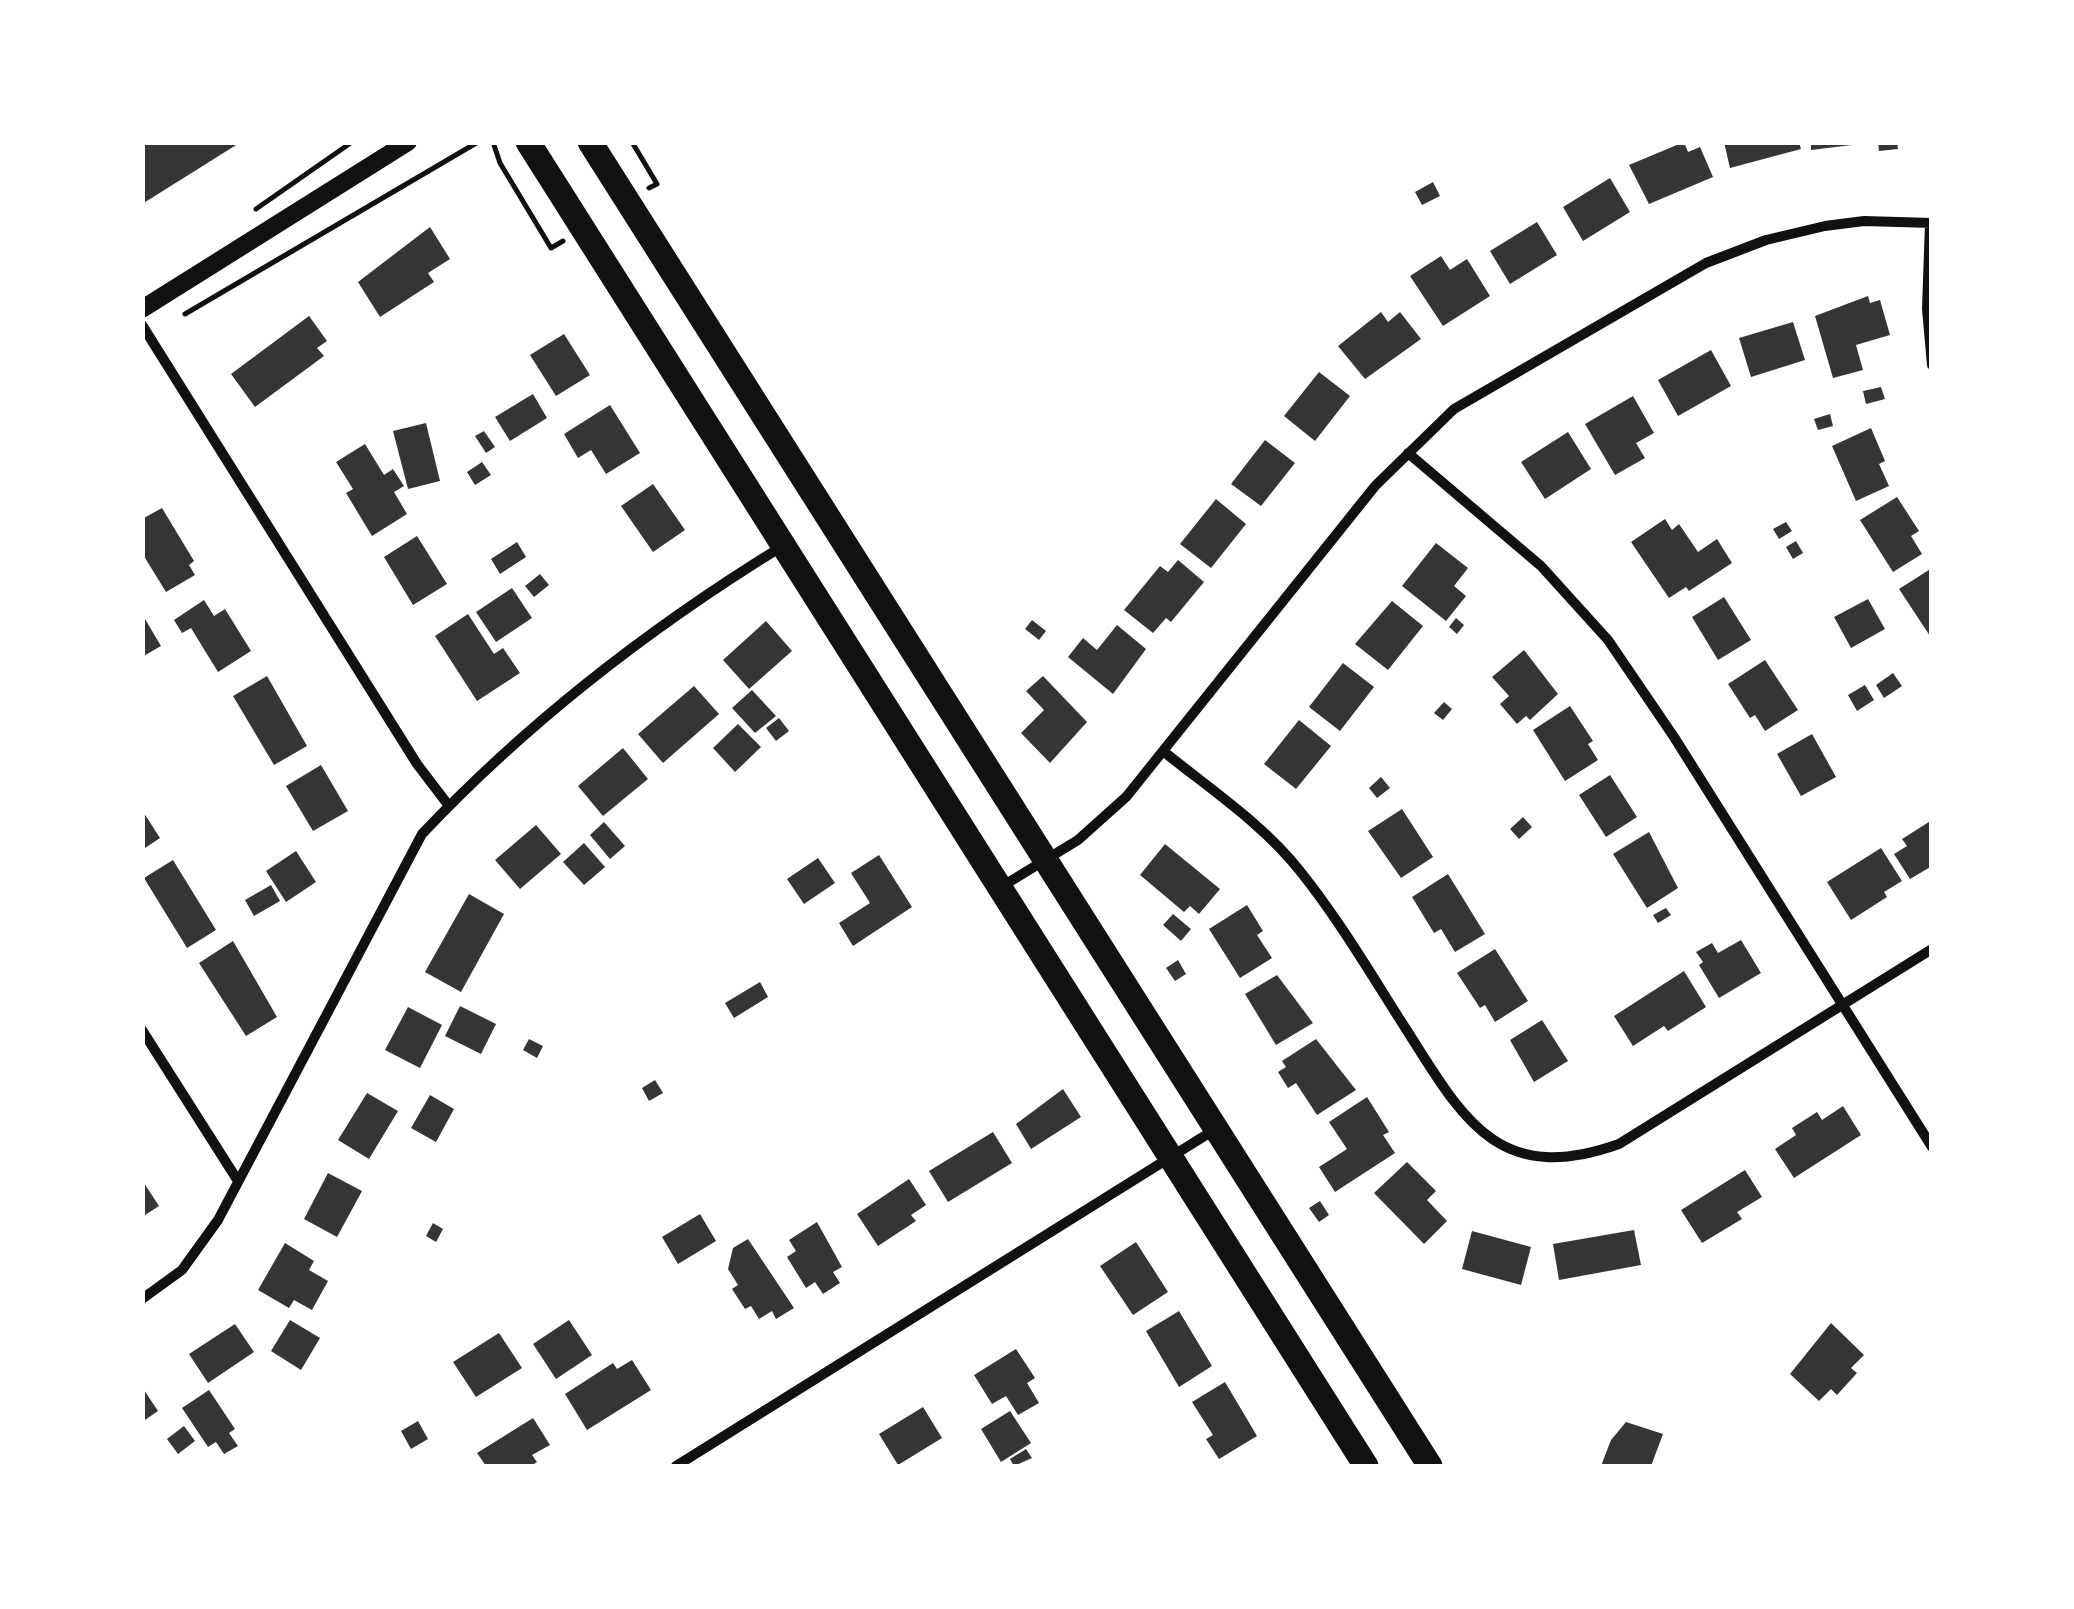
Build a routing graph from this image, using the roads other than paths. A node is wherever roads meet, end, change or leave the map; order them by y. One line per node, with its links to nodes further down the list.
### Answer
1 (408, 142): 5 (street)
2 (528, 142): 9 (main road)
3 (590, 142): 12 (main road)
4 (1931, 223): 7 (street); 8 (street)
5 (142, 308)
6 (142, 325): 11 (street)
7 (1932, 365)
8 (1408, 453): 10 (street); 15 (street)
9 (783, 546): 11 (street); 13 (main road)
10 (1163, 751): 12 (street); 15 (street)
11 (449, 806): 20 (street)
12 (1044, 860): 13 (street); 17 (main road)
13 (1000, 888): 19 (main road)
14 (1932, 949): 15 (street)
15 (1842, 1005): 18 (street)
16 (142, 1030): 20 (street)
17 (1216, 1129): 19 (street); 24 (main road)
18 (1932, 1148)
19 (1169, 1157): 22 (street); 23 (main road)
20 (238, 1181): 21 (street)
21 (142, 1300)
22 (676, 1466)
23 (1366, 1466)
24 (1430, 1466)

